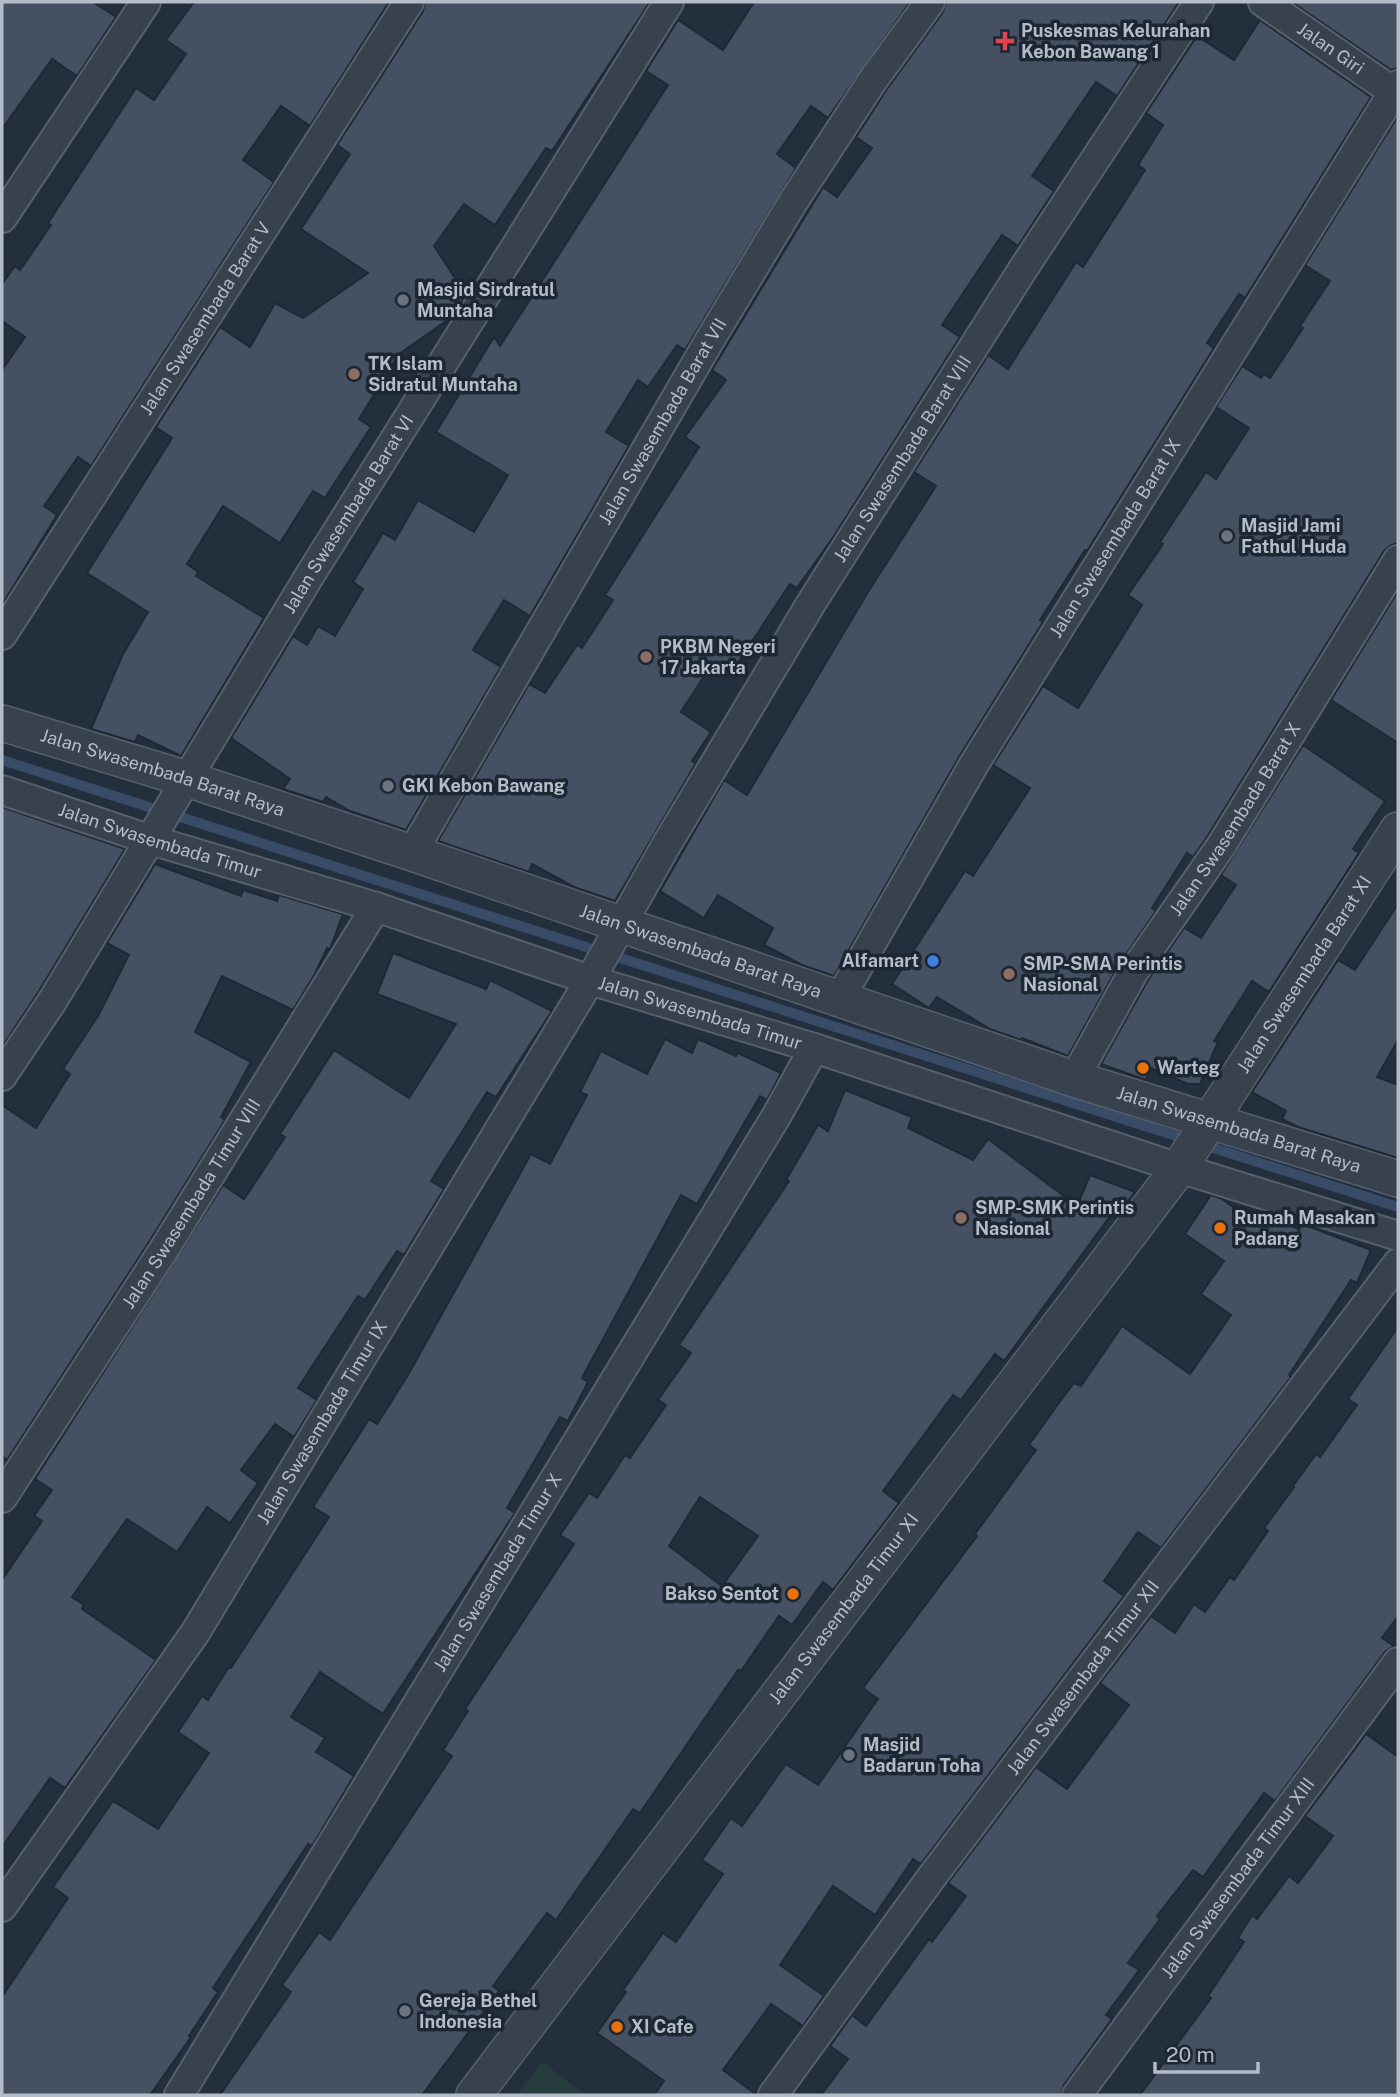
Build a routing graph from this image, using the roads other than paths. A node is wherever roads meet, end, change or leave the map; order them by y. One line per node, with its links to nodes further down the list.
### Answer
1 (409, 2): 10 (street, Jalan Swasembada Barat V)
2 (669, 2): 12 (street, Jalan Swasembada Barat VI)
3 (930, 2): 16 (street, Jalan Swasembada Barat VII)
4 (1199, 2): 18 (street, Jalan Swasembada Barat VIII)
5 (1263, 2): 7 (street, Jalan Giri)
6 (136, 5): 8 (street)
7 (1397, 90): 20 (street, Jalan Swasembada Barat IX)
8 (2, 218)
9 (1398, 560): 23 (street, Jalan Swasembada Barat X)
10 (2, 635)
11 (2, 723): 12 (street, Jalan Swasembada Barat Raya)
12 (184, 785): 15 (street, Jalan Swasembada Barat VI); 16 (street, Jalan Swasembada Barat Raya)
13 (2, 790): 15 (street, Jalan Swasembada Timur)
14 (1398, 830): 24 (street, Jalan Swasembada Barat XI)
15 (153, 837): 17 (street, Jalan Swasembada Timur); 22 (street, Jalan Swasembada Barat VI)
16 (412, 853): 18 (street, Jalan Swasembada Barat Raya)
17 (376, 907): 19 (street, Jalan Swasembada Timur); 29 (street, Jalan Swasembada Timur VIII)
18 (618, 931): 19 (street, Jalan Swasembada Timur IX); 20 (street, Jalan Swasembada Barat Raya)
19 (592, 976): 21 (street, Jalan Swasembada Timur); 31 (street, Jalan Swasembada Timur IX)
20 (840, 998): 23 (street, Jalan Swasembada Barat Raya)
21 (814, 1048): 25 (street, Jalan Swasembada Timur); 32 (street, Jalan Swasembada Timur X)
22 (2, 1076)
23 (1074, 1079): 24 (street, Jalan Swasembada Barat Raya)
24 (1208, 1126): 25 (street, Jalan Swasembada Timur XI); 26 (street, Jalan Swasembada Barat Raya)
25 (1182, 1165): 27 (street, Jalan Swasembada Timur); 33 (street, Jalan Swasembada Timur XI)
26 (1398, 1179)
27 (1398, 1236)
28 (1398, 1262): 34 (street, Jalan Swasembada Timur XII)
29 (2, 1498)
30 (1398, 1662): 35 (street, Jalan Swasembada Timur XIII)
31 (2, 1907)
32 (179, 2095)
33 (474, 2095)
34 (773, 2095)
35 (1077, 2095)

